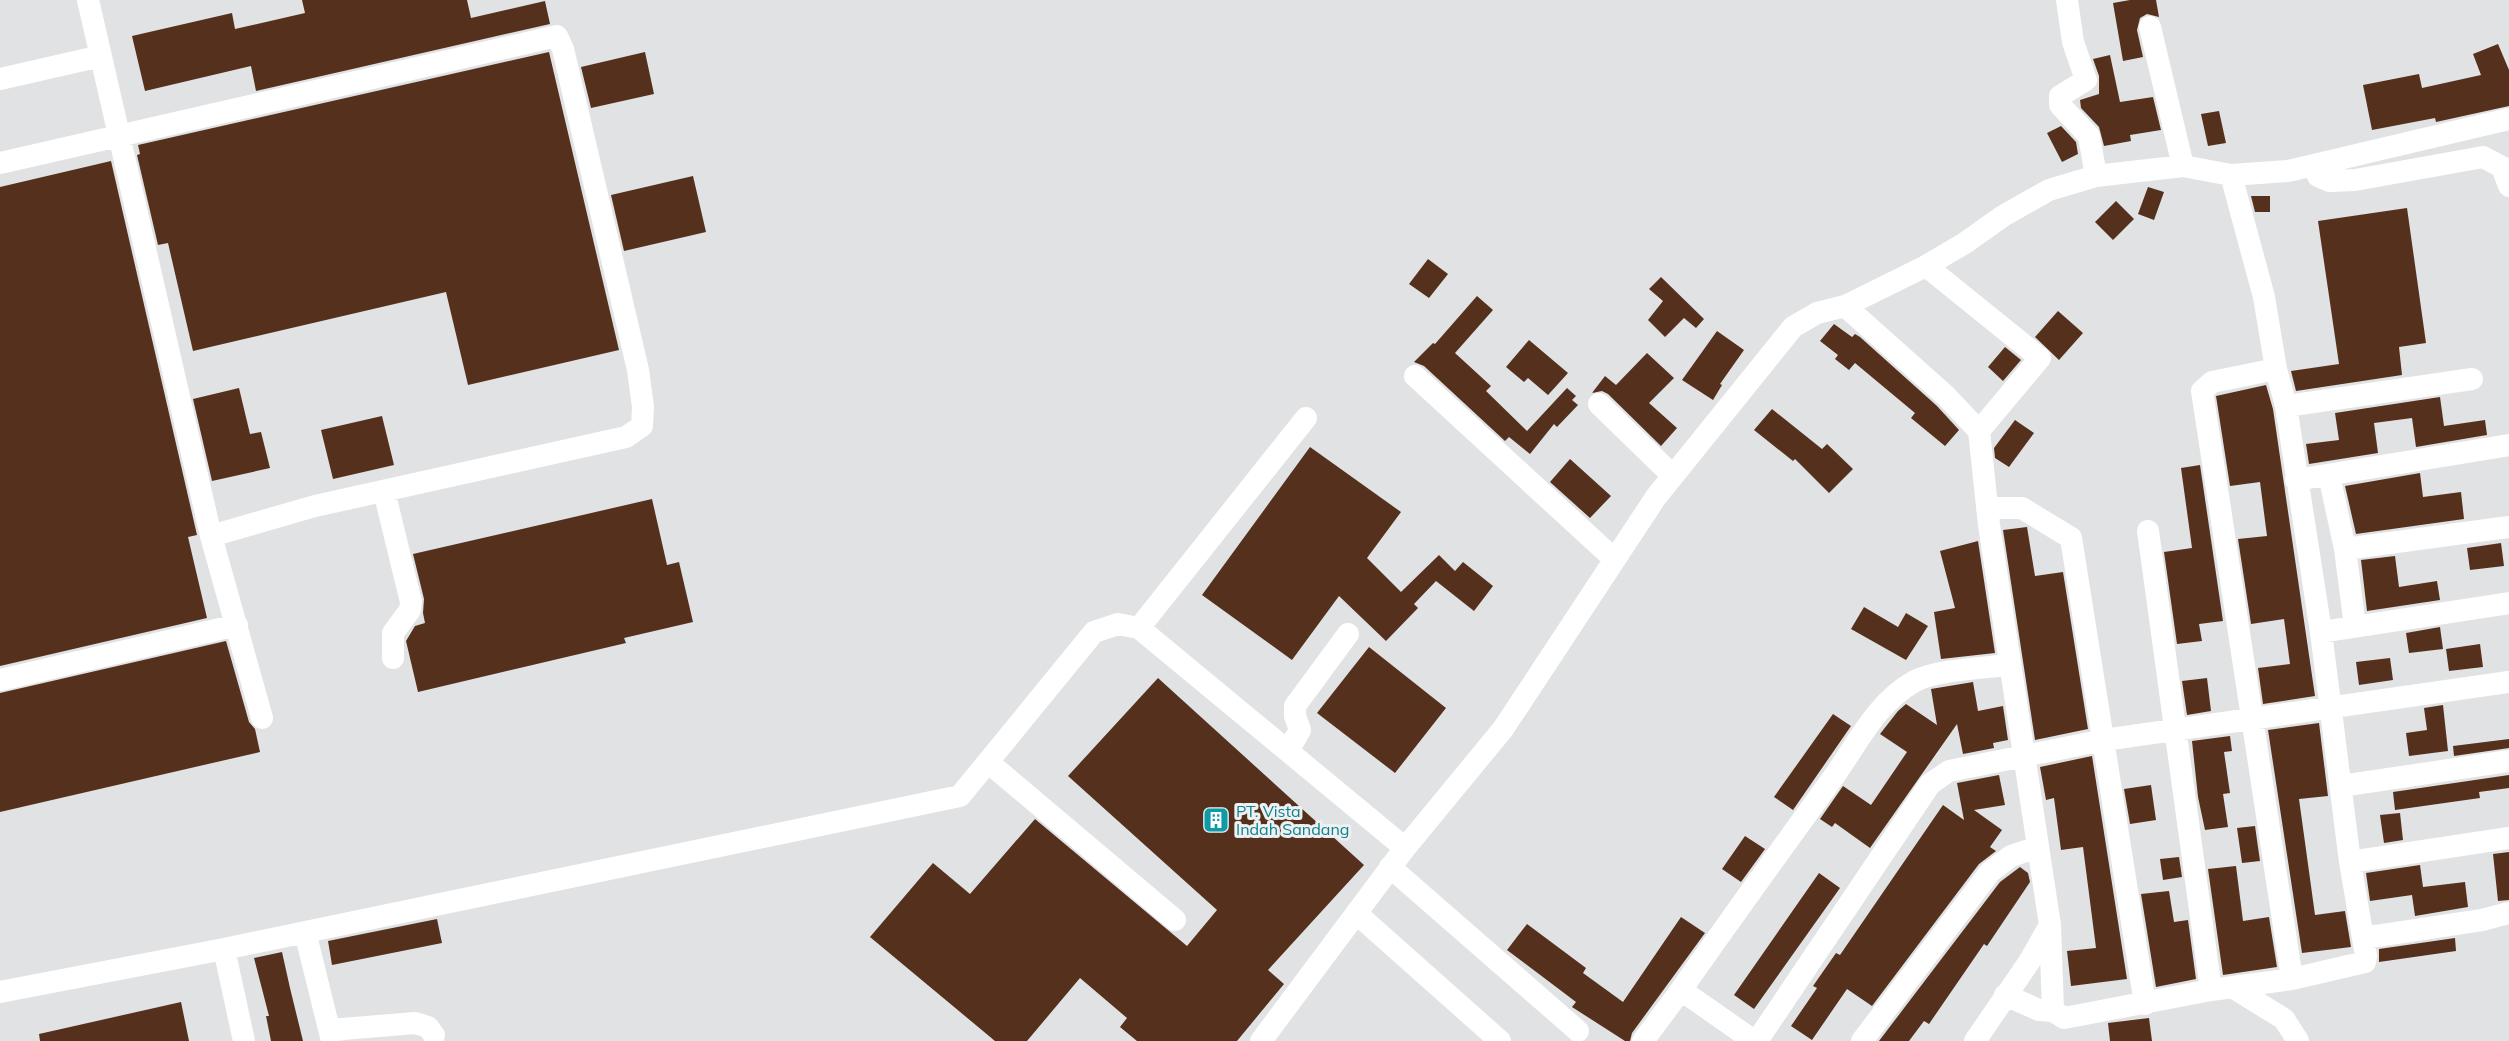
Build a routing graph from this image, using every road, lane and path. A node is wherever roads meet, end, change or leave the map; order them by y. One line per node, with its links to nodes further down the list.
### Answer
1 (88, 0): 4 (street)
2 (2067, 0): 11 (street)
3 (2150, 27): 10 (street)
4 (101, 56): 5 (street); 7 (street)
5 (0, 79)
6 (2509, 119): 9 (street)
7 (119, 135): 8 (street); 27 (street); 31 (street)
8 (0, 163)
9 (2314, 165): 12 (street); 13 (street)
10 (2183, 166): 11 (street); 12 (street)
11 (2096, 176): 14 (street)
12 (2231, 176): 16 (street)
13 (2509, 186)
14 (1926, 266): 15 (street); 22 (street)
15 (1845, 306): 22 (street); 25 (street)
16 (2276, 369): 20 (street); 46 (street)
17 (1415, 376): 33 (street)
18 (2472, 379): 20 (street)
19 (1599, 404): 25 (street)
20 (2286, 406): 26 (street)
21 (1306, 418): 37 (street)
22 (1979, 431): 28 (street)
23 (2509, 445): 24 (street)
24 (2329, 475): 26 (street); 32 (street)
25 (1673, 476): 33 (street)
26 (2296, 480): 38 (street)
27 (384, 491): 31 (street); 40 (street)
28 (1987, 508): 41 (street); 48 (street)
29 (2509, 527): 32 (street)
30 (2148, 531): 47 (street)
31 (211, 536): 35 (street)
32 (2345, 549): 36 (street)
33 (1614, 559): 56 (street)
34 (2509, 603): 36 (street)
35 (237, 625): 42 (street); 45 (street)
36 (2355, 626): 38 (street)
37 (1139, 628): 49 (street); 52 (street)
38 (2321, 632): 44 (street)
39 (1348, 634): 49 (street)
40 (393, 658)
41 (2009, 665): 50 (street); 68 (street)
42 (0, 680)
43 (2509, 682): 44 (street)
44 (2332, 708): 46 (street); 53 (street)
45 (262, 718)
46 (2251, 719): 47 (street); 66 (street)
47 (2174, 729): 48 (street); 67 (street)
48 (2104, 740): 50 (street); 71 (street)
49 (1288, 751): 56 (street)
50 (2023, 755): 55 (street); 80 (street)
51 (2509, 761): 53 (street)
52 (988, 762): 61 (street); 63 (street)
53 (2341, 786): 57 (street)
54 (2509, 838): 57 (street)
55 (2038, 847): 62 (street); 81 (street)
56 (1405, 848): 58 (street)
57 (2350, 862): 64 (street)
58 (1390, 867): 59 (street); 73 (street)
59 (1356, 913): 77 (street); 78 (street)
60 (2509, 913): 64 (street)
61 (1175, 920)
62 (2050, 925): 70 (street); 72 (street)
63 (305, 932): 65 (street); 74 (street)
64 (2363, 938): 66 (street)
65 (224, 949): 69 (street); 76 (street)
66 (2292, 979): 67 (street)
67 (2221, 988): 71 (street); 83 (street)
68 (1681, 990): 79 (street); 80 (street)
69 (0, 992)
70 (2005, 995): 72 (street); 82 (street)
71 (2145, 1004): 72 (street)
72 (2053, 1011)
73 (1578, 1032)
74 (331, 1035): 75 (street)
75 (434, 1035)
76 (244, 1041)
77 (1261, 1041)
78 (1500, 1041)
79 (1643, 1041)
80 (1756, 1041)
81 (1862, 1041)
82 (1975, 1041)
83 (2298, 1041)

